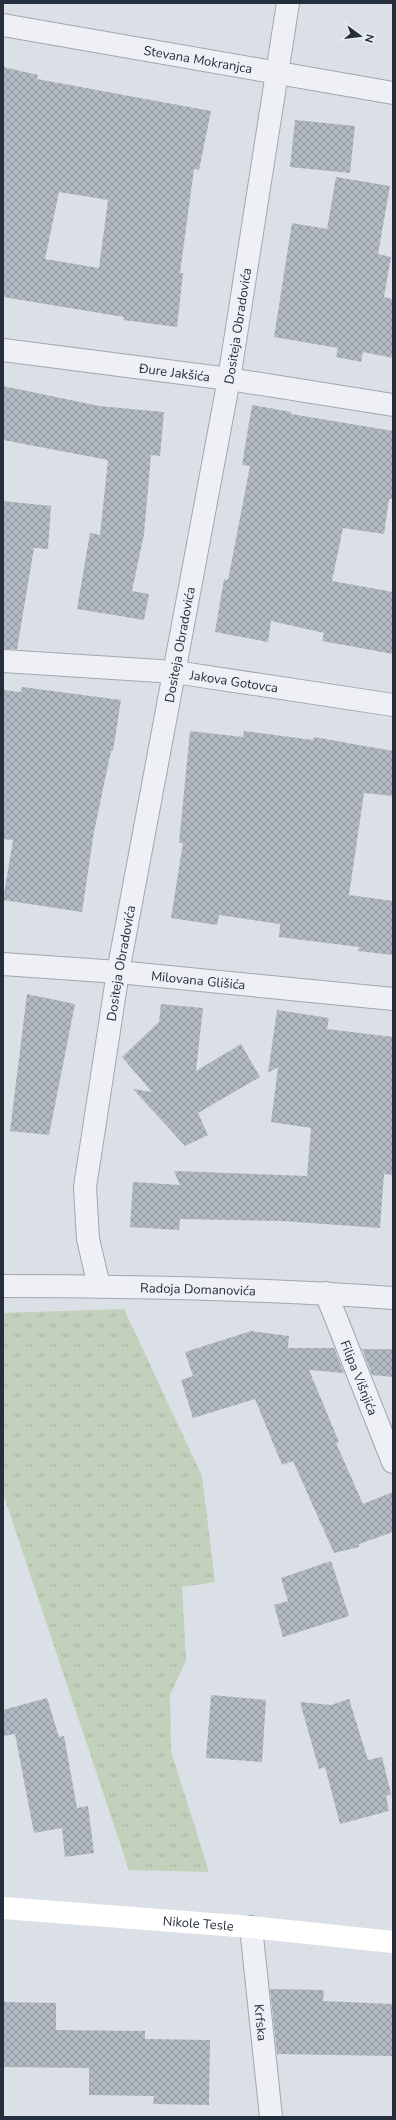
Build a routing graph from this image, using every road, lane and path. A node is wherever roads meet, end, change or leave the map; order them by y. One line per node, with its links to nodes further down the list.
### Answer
1 (288, 3): 3 (street, Dositeja Obradovića)
2 (3, 25): 3 (street, Stevana Mokranjca)
3 (278, 72): 4 (street, Stevana Mokranjca); 6 (street, Dositeja Obradovića)
4 (393, 93)
5 (3, 350): 6 (street, Đure Jakšića)
6 (229, 379): 7 (street, Đure Jakšića); 9 (street, Dositeja Obradovića)
7 (393, 405)
8 (3, 661): 9 (street, Jakova Gotovca)
9 (175, 672): 10 (street, Jakova Gotovca); 12 (street, Dositeja Obradovića)
10 (393, 705)
11 (3, 964): 12 (street, Milovana Glišića)
12 (118, 972): 13 (street, Milovana Glišića); 15 (street, Dositeja Obradovića)
13 (393, 999)
14 (3, 1286): 15 (street, Radoja Domanovića)
15 (99, 1286): 16 (street, Radoja Domanovića)
16 (326, 1293): 17 (street, Radoja Domanovića); 18 (street, Filipa Višnjića)
17 (393, 1298)
18 (393, 1462)
19 (3, 1908): 20 (main road, Nikole Tesle)
20 (251, 1928): 21 (main road, Nikole Tesle); 22 (street, Krfska)
21 (393, 1942)
22 (271, 2117)

